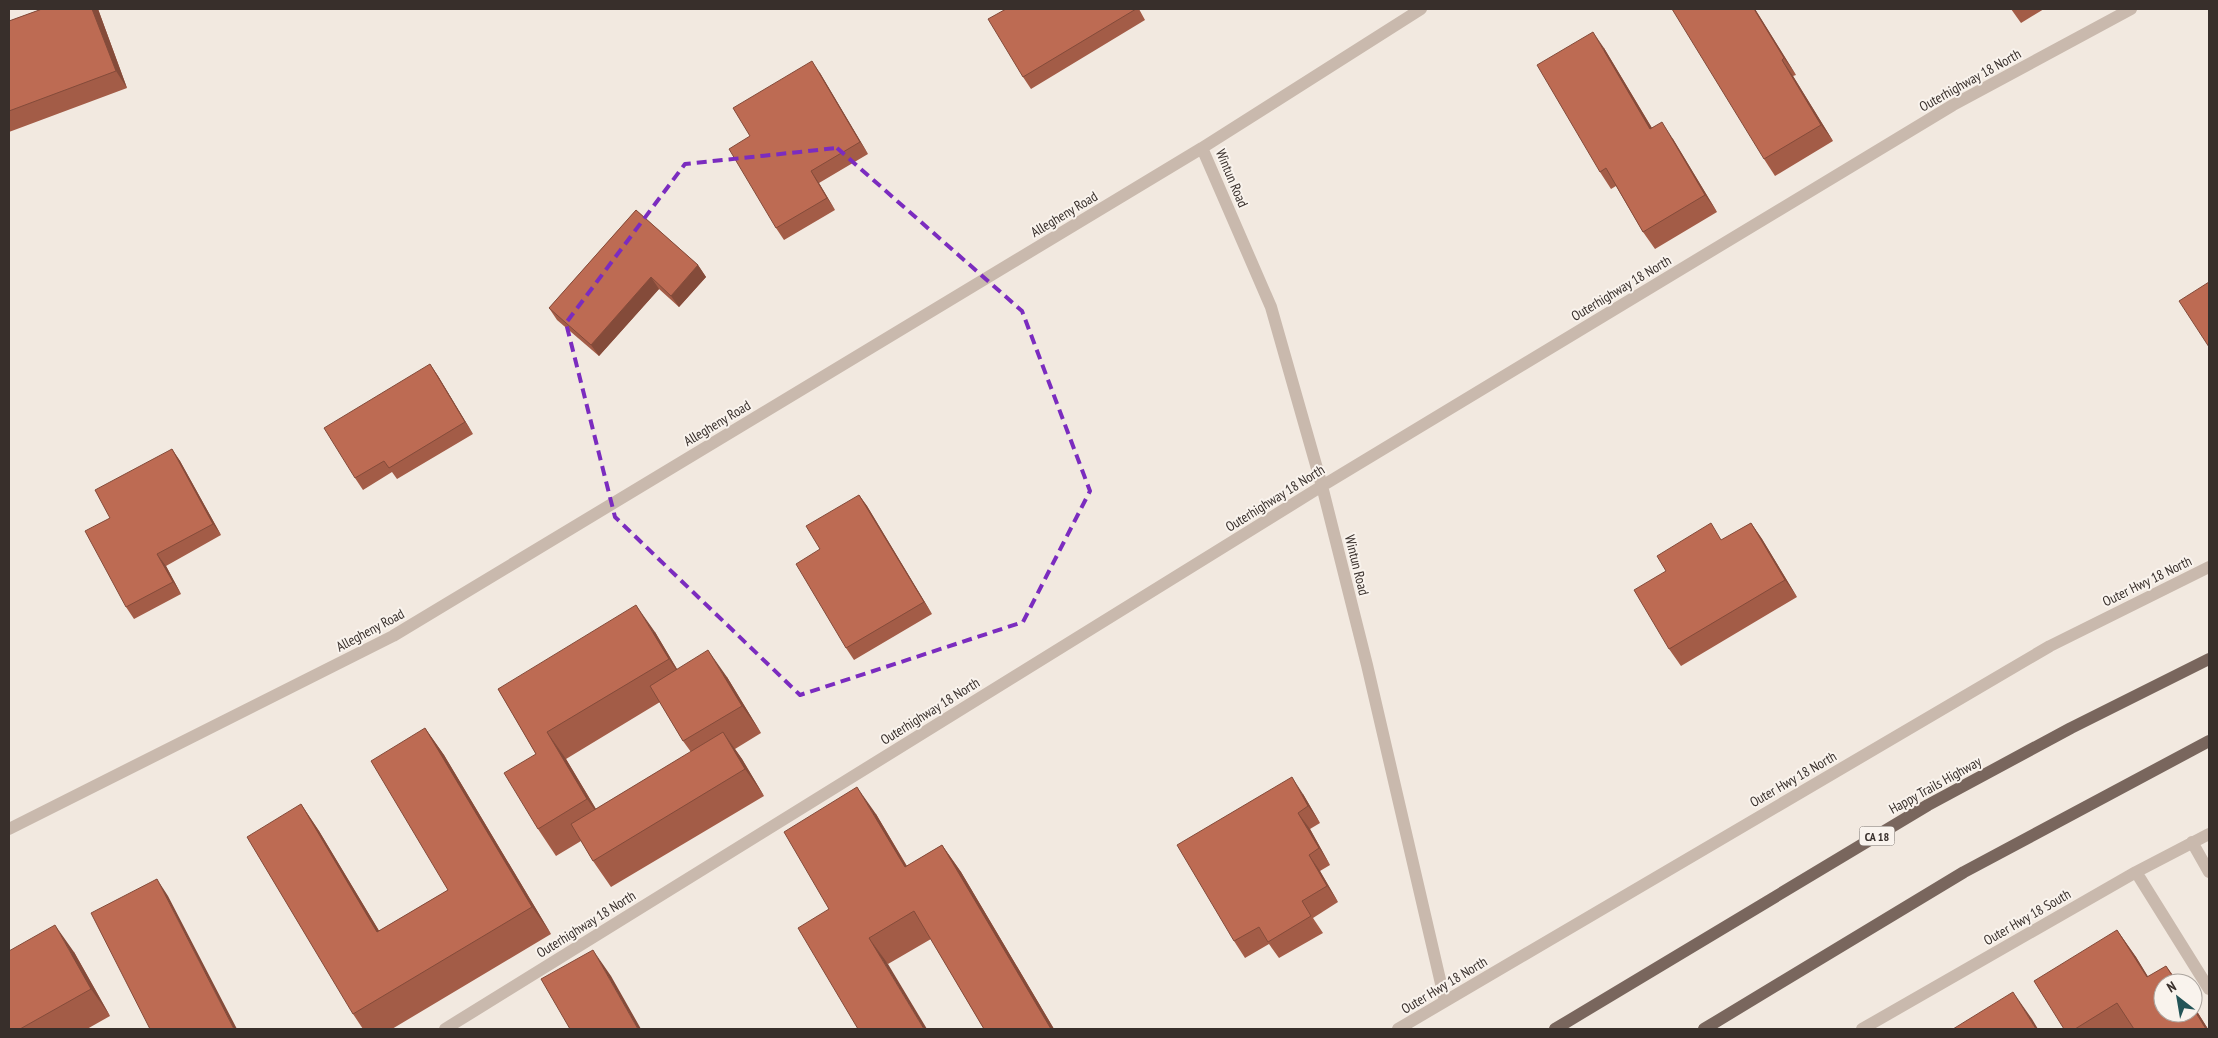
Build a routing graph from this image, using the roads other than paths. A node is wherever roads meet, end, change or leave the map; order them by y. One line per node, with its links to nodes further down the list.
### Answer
1 (1422, 9): 3 (street, Allegheny Road)
2 (2131, 9): 4 (street, Outerhighway 18 North)
3 (1202, 148): 4 (street, Wintun Road); 8 (street, Allegheny Road)
4 (1322, 486): 14 (street, Wintun Road); 16 (street, Outerhighway 18 North)
5 (2209, 567): 14 (street, Outer Hwy 18 North)
6 (2209, 660): 18 (main road, Happy Trails Highway / CA 18)
7 (2209, 741): 19 (main road)
8 (9, 829)
9 (2209, 834): 10 (street, Outer Hwy 18 South)
10 (2192, 842): 11 (street, Outer Hwy 18 South); 12 (street)
11 (2136, 872): 13 (street); 15 (street, Outer Hwy 18 South)
12 (2209, 872)
13 (2209, 989)
14 (1445, 1001): 17 (street, Outer Hwy 18 North)
15 (1865, 1028)
16 (445, 1029)
17 (1398, 1029)
18 (1555, 1029)
19 (1704, 1029)

